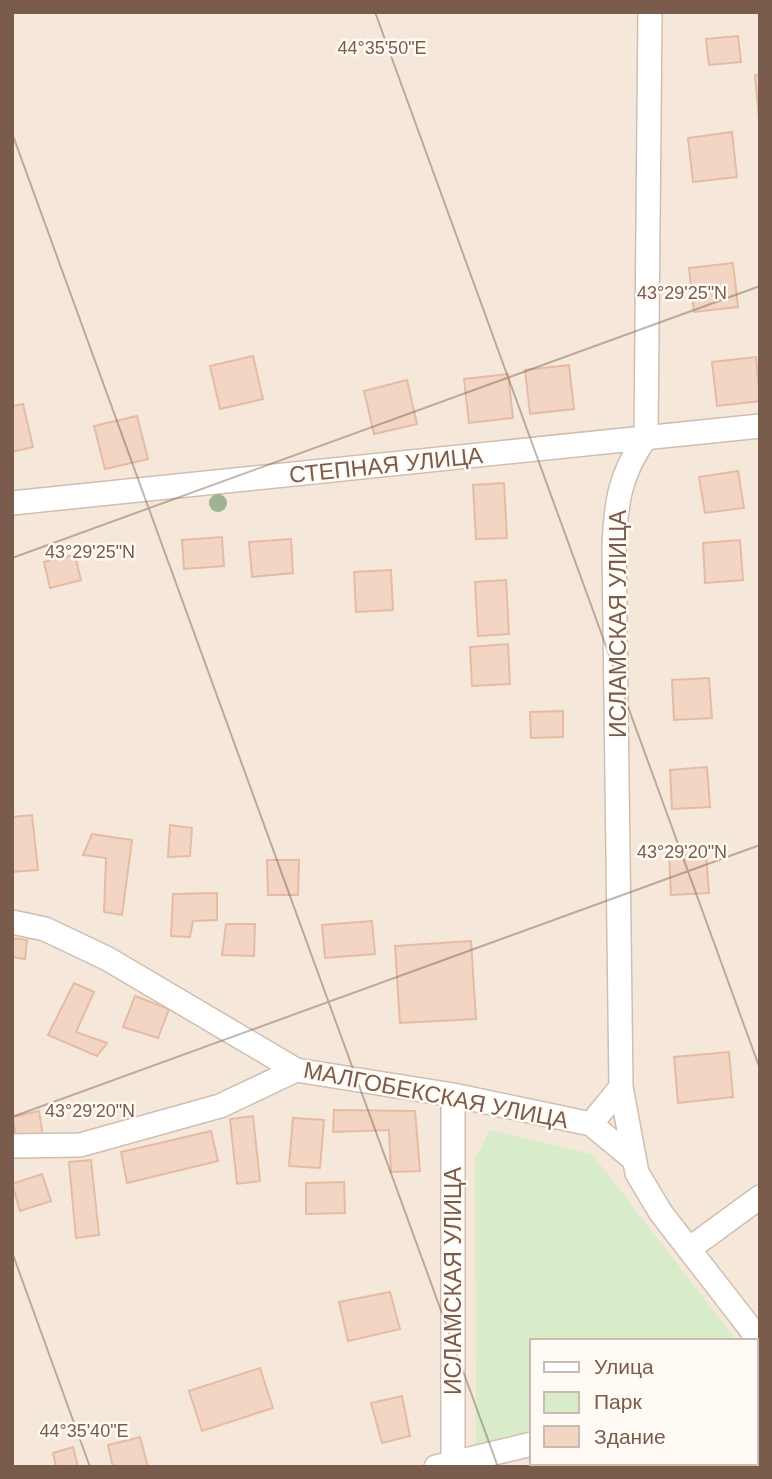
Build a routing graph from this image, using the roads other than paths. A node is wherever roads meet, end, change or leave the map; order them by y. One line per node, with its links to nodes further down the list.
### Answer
1 (650, 12): 3 (street)
2 (760, 426): 3 (street, СТЕПНАЯ УЛИЦА)
3 (646, 437): 4 (street, СТЕПНАЯ УЛИЦА); 7 (street, ИСЛАМСКАЯ УЛИЦА)
4 (12, 503)
5 (12, 922): 6 (street, МАЛГОБЕКСКАЯ УЛИЦА)
6 (296, 1070): 8 (street, МАЛГОБЕКСКАЯ УЛИЦА); 10 (street)
7 (621, 1087): 9 (street); 11 (street, ИСЛАМСКАЯ УЛИЦА)
8 (453, 1095): 9 (street, МАЛГОБЕКСКАЯ УЛИЦА); 16 (street, ИСЛАМСКАЯ УЛИЦА)
9 (591, 1124): 11 (street, МАЛГОБЕКСКАЯ УЛИЦА)
10 (12, 1146)
11 (632, 1158): 13 (street)
12 (760, 1197): 13 (street)
13 (689, 1249): 14 (street)
14 (760, 1341)
15 (530, 1444): 16 (street)
16 (448, 1465)

